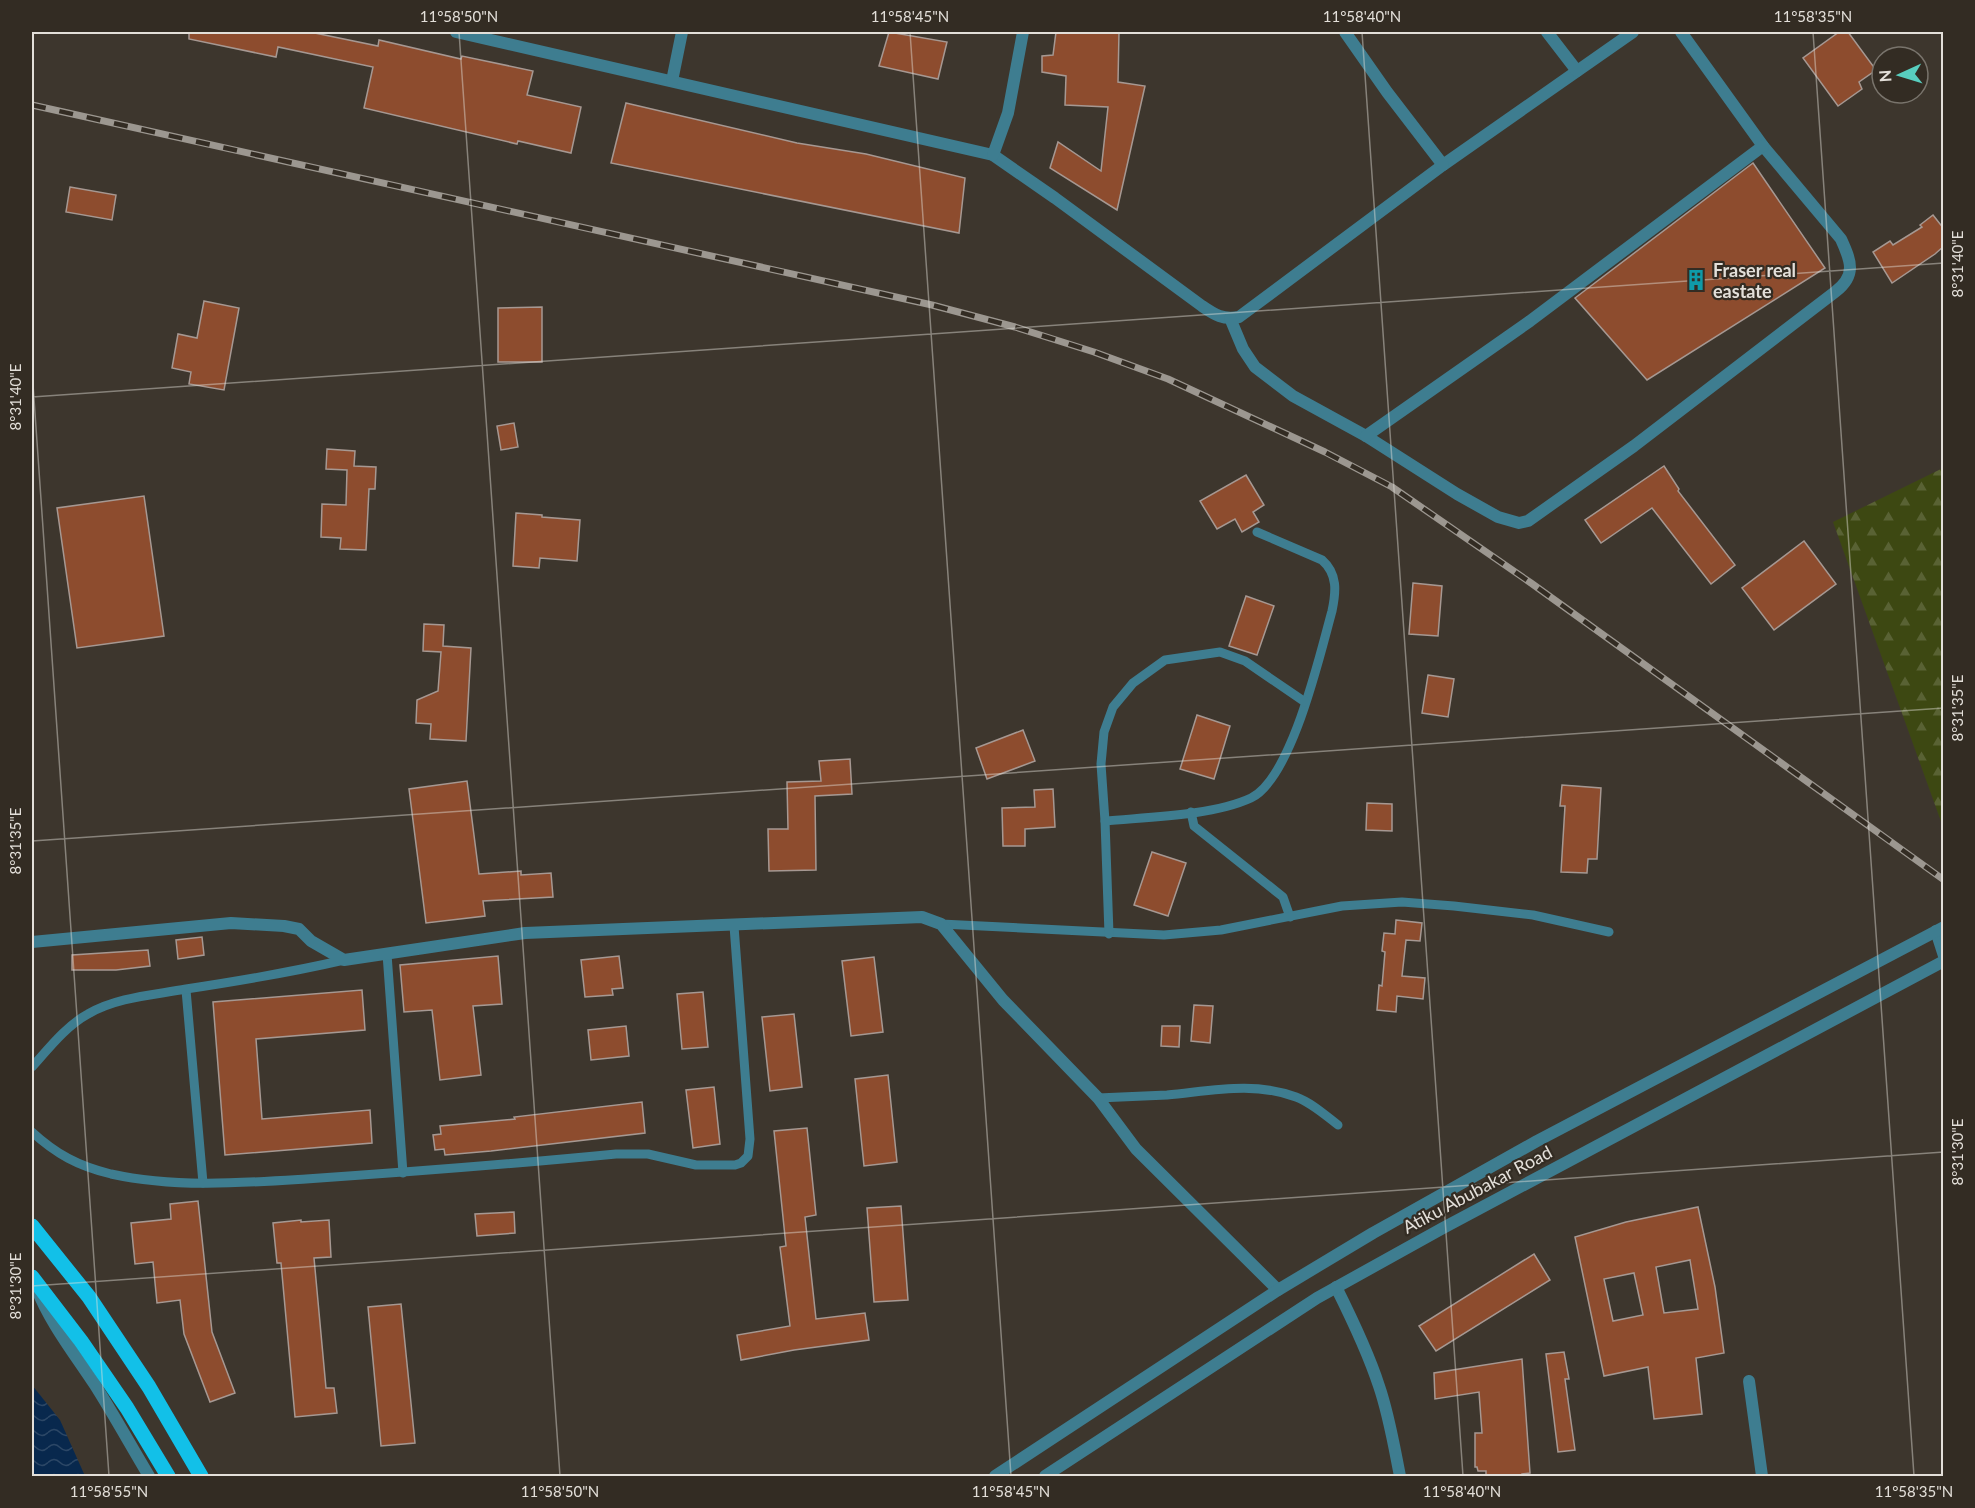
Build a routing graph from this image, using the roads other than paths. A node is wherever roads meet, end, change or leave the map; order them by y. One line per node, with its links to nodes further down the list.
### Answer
1 (456, 32): 9 (street)
2 (682, 32): 9 (street)
3 (1023, 32): 11 (street)
4 (1344, 32): 12 (street)
5 (1547, 32): 8 (street)
6 (1633, 32): 8 (street)
7 (1682, 32): 10 (street)
8 (1577, 71): 12 (street)
9 (672, 81): 11 (street)
10 (1763, 146): 14 (street); 14 (street)
11 (993, 154): 13 (street)
12 (1443, 165): 13 (street)
13 (1230, 318): 14 (street)
14 (1366, 436)
15 (1257, 532): 16 (lane)
16 (1305, 702): 17 (lane); 18 (lane)
17 (1191, 812): 18 (lane); 19 (lane)
18 (1105, 821): 24 (lane)
19 (1290, 917): 23 (lane); 24 (lane)
20 (941, 924): 21 (street); 24 (lane); 32 (street)
21 (734, 926): 26 (street); 35 (lane)
22 (1940, 929): 27 (street); 40 (street)
23 (1609, 932)
24 (1109, 934)
25 (32, 942): 28 (street)
26 (387, 954): 28 (street); 35 (lane)
27 (1944, 956)
28 (345, 960): 30 (lane)
29 (1944, 961): 39 (street, Atiku Abubakar Road)
30 (186, 990): 31 (lane); 36 (lane)
31 (32, 1067)
32 (1098, 1098): 33 (lane); 40 (street)
33 (1338, 1125)
34 (32, 1132): 36 (lane)
35 (403, 1173): 36 (lane)
36 (203, 1183)
37 (32, 1226): 44 (main road)
38 (32, 1277): 42 (street); 43 (main road)
39 (1336, 1287): 46 (street, Atiku Abubakar Road); 47 (street)
40 (1278, 1290): 45 (street)
41 (1749, 1381): 48 (street)
42 (149, 1476)
43 (168, 1476)
44 (201, 1476)
45 (994, 1476)
46 (1045, 1476)
47 (1400, 1476)
48 (1762, 1476)

